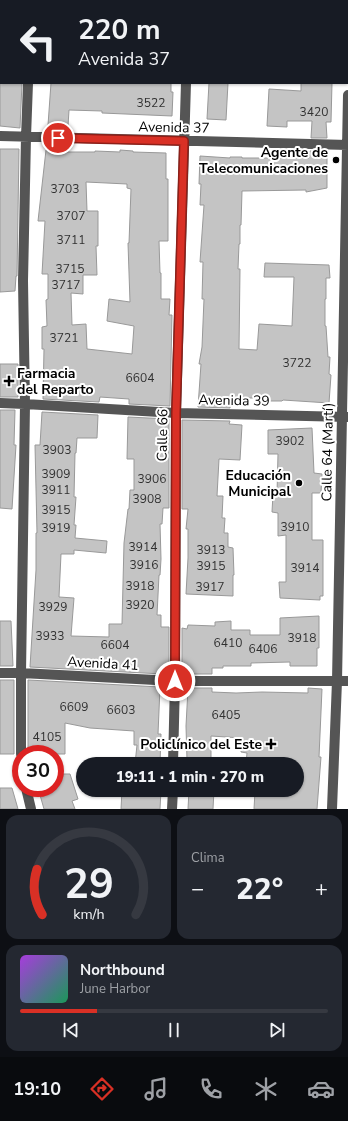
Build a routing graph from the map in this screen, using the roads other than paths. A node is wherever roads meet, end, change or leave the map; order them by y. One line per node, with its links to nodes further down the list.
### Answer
1 (28, 84): 5 (street)
2 (186, 84): 6 (street, Calle 66)
3 (348, 95): 7 (street, Calle 64 (Martí))
4 (0, 136): 5 (street, Avenida 37)
5 (26, 137): 6 (street, Avenida 37); 9 (street)
6 (184, 141): 7 (street, Avenida 37); 10 (street, Calle 66)
7 (348, 145): 11 (street, Calle 64 (Martí))
8 (0, 403): 9 (street, Avenida 39)
9 (25, 404): 10 (street, Avenida 39); 13 (street)
10 (176, 413): 11 (street, Avenida 39); 14 (street, Calle 66)
11 (345, 417): 15 (street, Calle 64 (Martí))
12 (0, 673): 13 (street, Avenida 41)
13 (21, 673): 14 (street, Avenida 41); 17 (street)
14 (175, 681): 15 (street, Avenida 41); 18 (street, Calle 66)
15 (337, 681): 16 (street, Avenida 41); 23 (street, Calle 64 (Martí))
16 (348, 681)
17 (21, 745)
18 (173, 757)
19 (28, 797): 21 (street)
20 (172, 797): 22 (street)
21 (31, 809)
22 (172, 809)
23 (332, 809)

